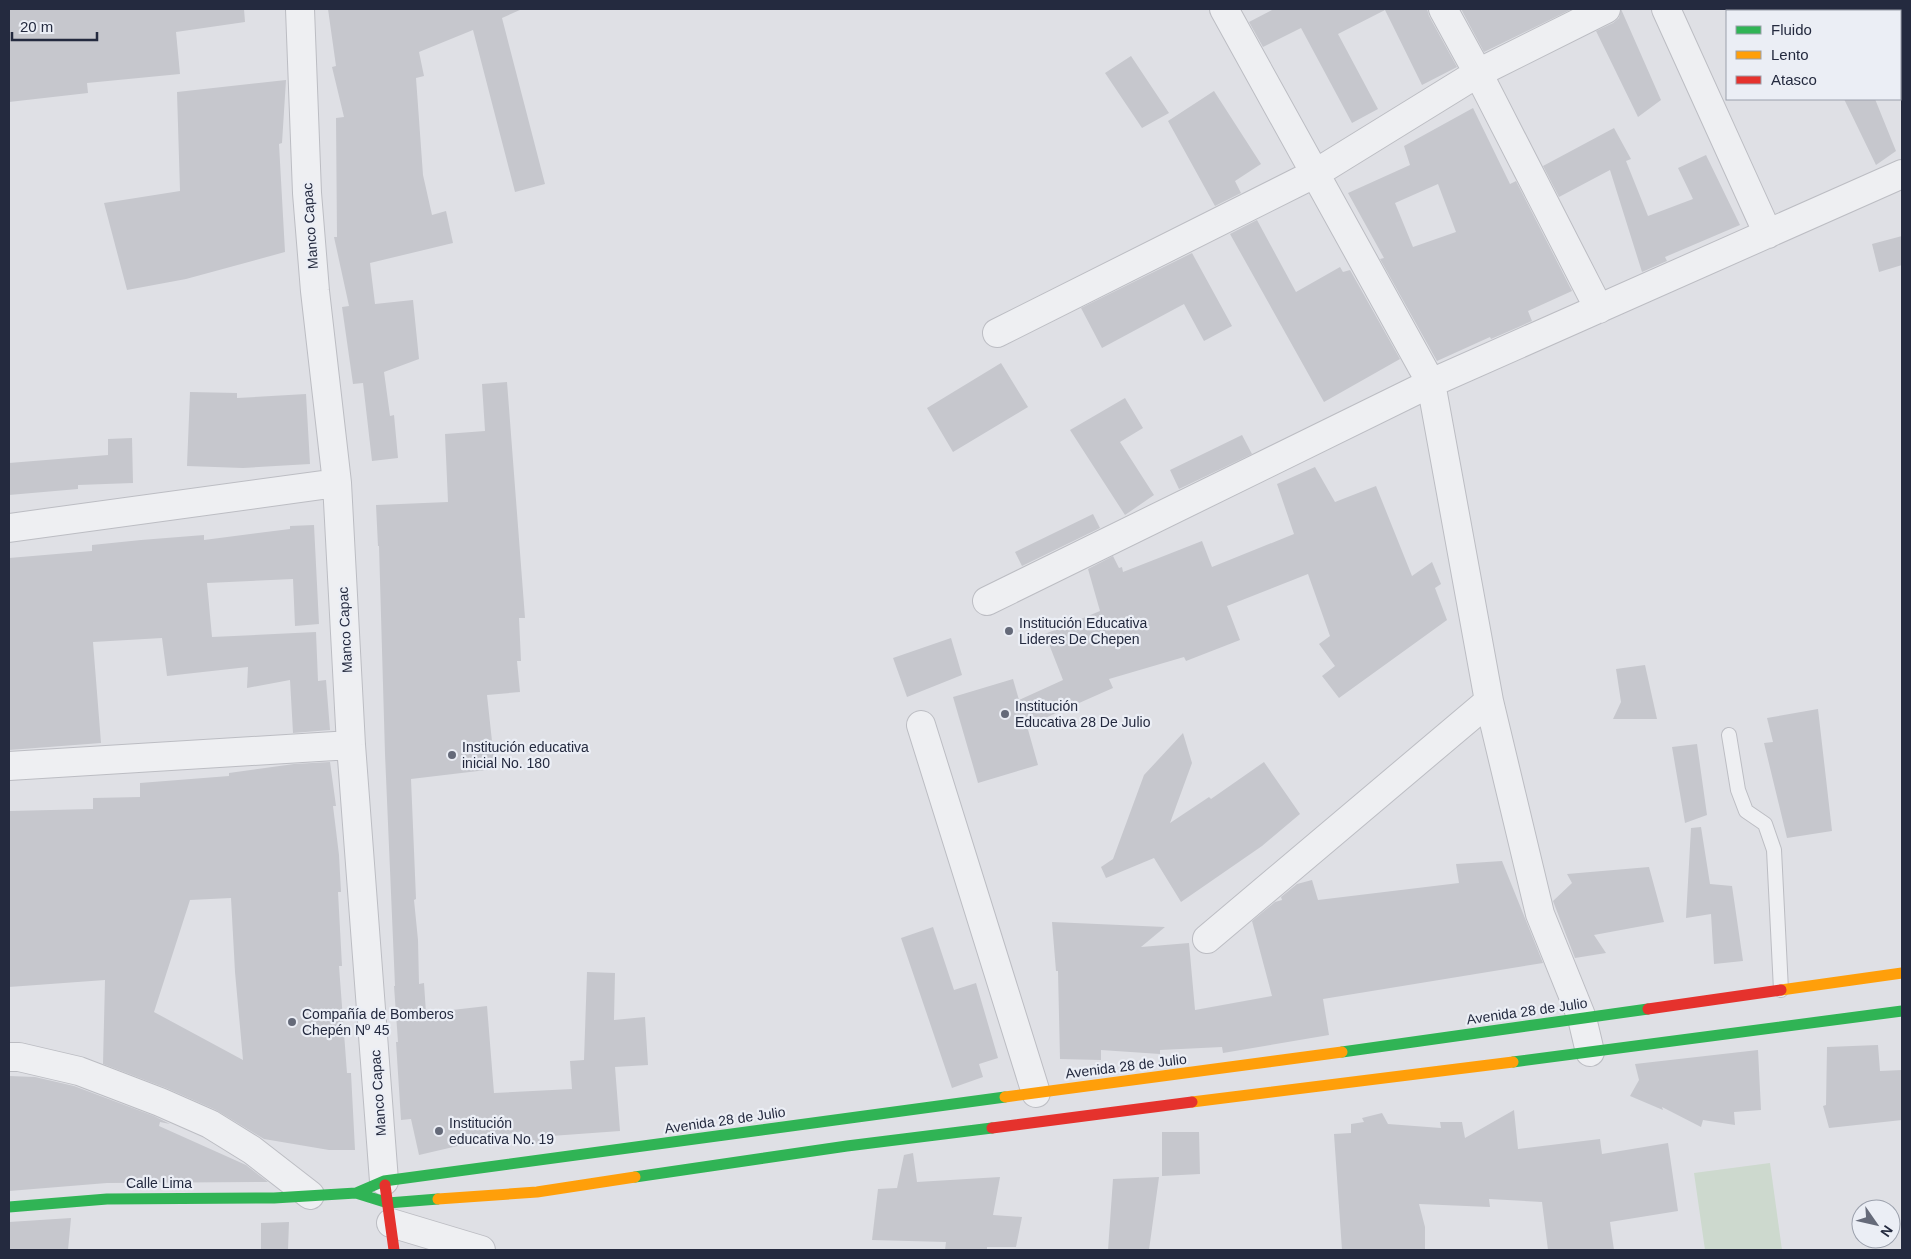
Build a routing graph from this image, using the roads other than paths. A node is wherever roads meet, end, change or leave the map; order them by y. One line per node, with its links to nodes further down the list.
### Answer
1 (300, 9): 13 (street, Manco Capac)
2 (1224, 9): 7 (street)
3 (1443, 9): 6 (street)
4 (1606, 9): 6 (street)
5 (1666, 9): 9 (street)
6 (1478, 73): 7 (street); 10 (street)
7 (1316, 173): 11 (street); 12 (street)
8 (1902, 174): 9 (street)
9 (1768, 234): 10 (street)
10 (1599, 309): 12 (street)
11 (997, 333)
12 (1431, 383): 15 (street); 16 (street)
13 (337, 483): 14 (street); 19 (street, Manco Capac)
14 (9, 528)
15 (987, 601)
16 (1489, 701): 21 (street); 25 (street)
17 (921, 725): 29 (street)
18 (1729, 735): 23 (lane)
19 (351, 745): 20 (street); 33 (street, Manco Capac)
20 (9, 766)
21 (1207, 939)
22 (1902, 973): 23 (street, Avenida 28 de Julio)
23 (1781, 990): 25 (street, Avenida 28 de Julio)
24 (1902, 1011): 26 (street, Avenida 28 de Julio)
25 (1582, 1018): 26 (street); 28 (street, Avenida 28 de Julio)
26 (1590, 1052): 28 (street, Avenida 28 de Julio)
27 (9, 1057): 32 (street)
28 (1175, 1090): 29 (street, Avenida 28 de Julio); 30 (street, Avenida 28 de Julio)
29 (1036, 1093): 30 (street, Avenida 28 de Julio)
30 (846, 1132): 33 (street, Avenida 28 de Julio); 33 (street, Avenida 28 de Julio)
31 (356, 1193): 32 (street, Avenida 28 de Julio); 33 (street, Avenida 28 de Julio); 33 (street, Avenida 28 de Julio)
32 (310, 1195): 34 (street, Calle Lima)
33 (387, 1202): 35 (street, Manco Capac); 36 (street)
34 (9, 1207)
35 (394, 1250)
36 (481, 1250)

